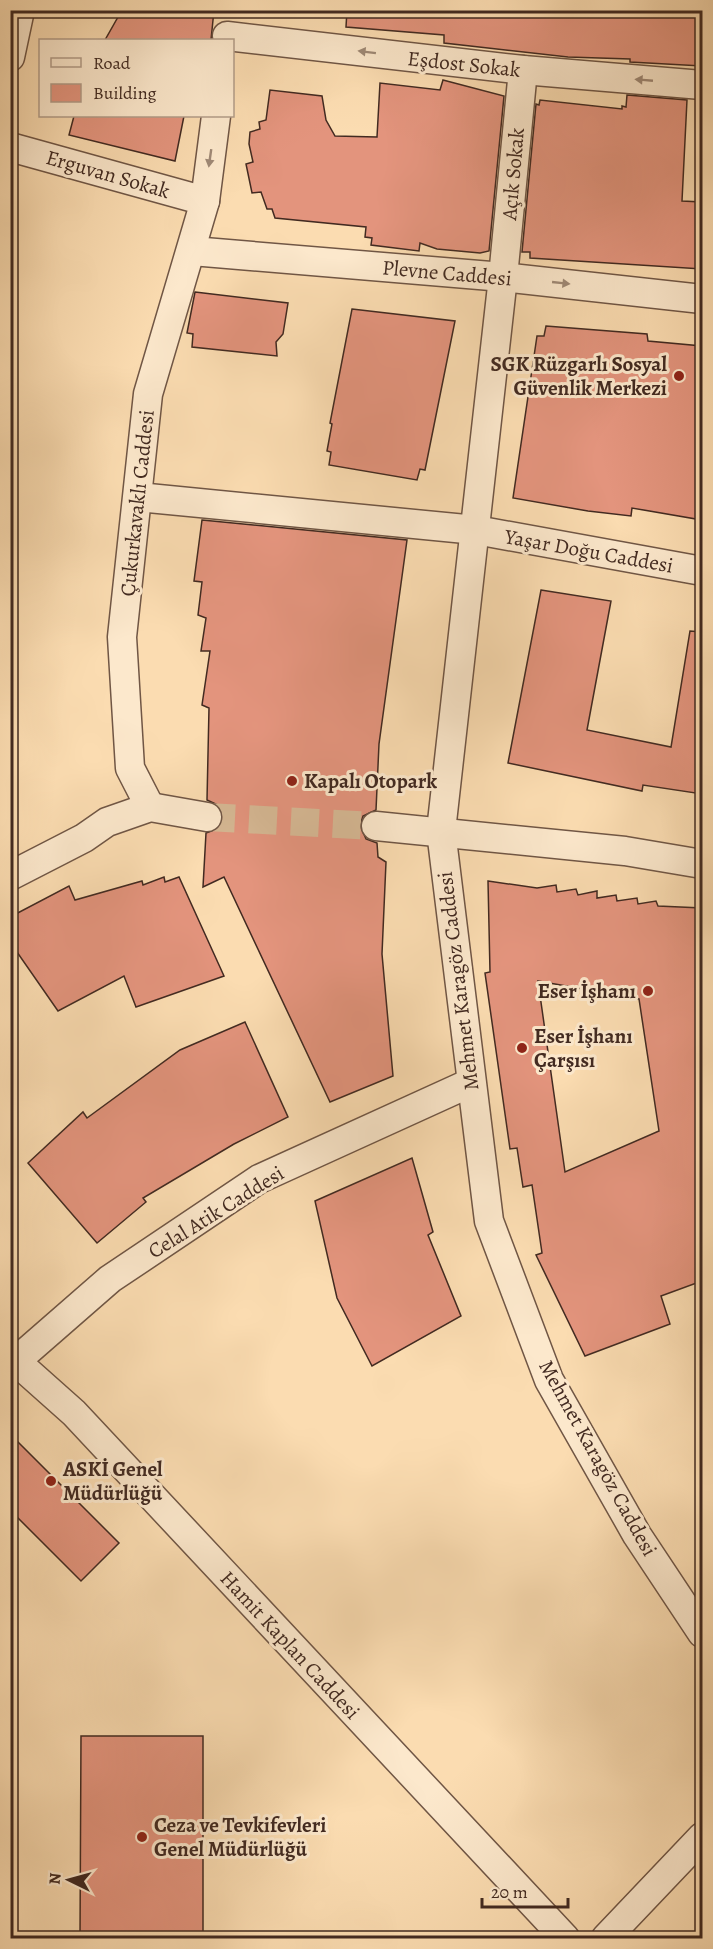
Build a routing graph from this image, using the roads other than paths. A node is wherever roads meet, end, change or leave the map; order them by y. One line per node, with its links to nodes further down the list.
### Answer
1 (20, 10): 3 (street)
2 (227, 29): 4 (street, Eşdost Sokak, one-way to 2)
3 (10, 57)
4 (523, 70): 5 (street, Eşdost Sokak, one-way to 4); 10 (street, Açık Sokak)
5 (702, 85)
6 (216, 117): 8 (street, Çukurkavaklı Caddesi, one-way to 8)
7 (10, 147): 8 (street, Erguvan Sokak)
8 (205, 201): 9 (street, Çukurkavaklı Caddesi)
9 (192, 250): 10 (street, Plevne Caddesi); 12 (street, Çukurkavaklı Caddesi)
10 (503, 277): 11 (street, Plevne Caddesi, one-way to 11); 13 (street, Mehmet Karagöz Caddesi)
11 (702, 298)
12 (138, 496): 13 (street, Yaşar Doğu Caddesi); 15 (street, Çukurkavaklı Caddesi)
13 (476, 530): 14 (street, Yaşar Doğu Caddesi); 18 (street, Mehmet Karagöz Caddesi)
14 (702, 571)
15 (150, 807): 16 (street); 20 (street)
16 (207, 817)
17 (376, 826): 18 (street)
18 (441, 831): 19 (street); 21 (street, Mehmet Karagöz Caddesi)
19 (702, 864)
20 (10, 876)
21 (470, 1083): 22 (street, Celal Atik Caddesi); 23 (street, Mehmet Karagöz Caddesi)
22 (13, 1359): 25 (street, Hamit Kaplan Caddesi)
23 (702, 1633)
24 (702, 1838): 26 (street)
25 (565, 1938)
26 (606, 1938)

